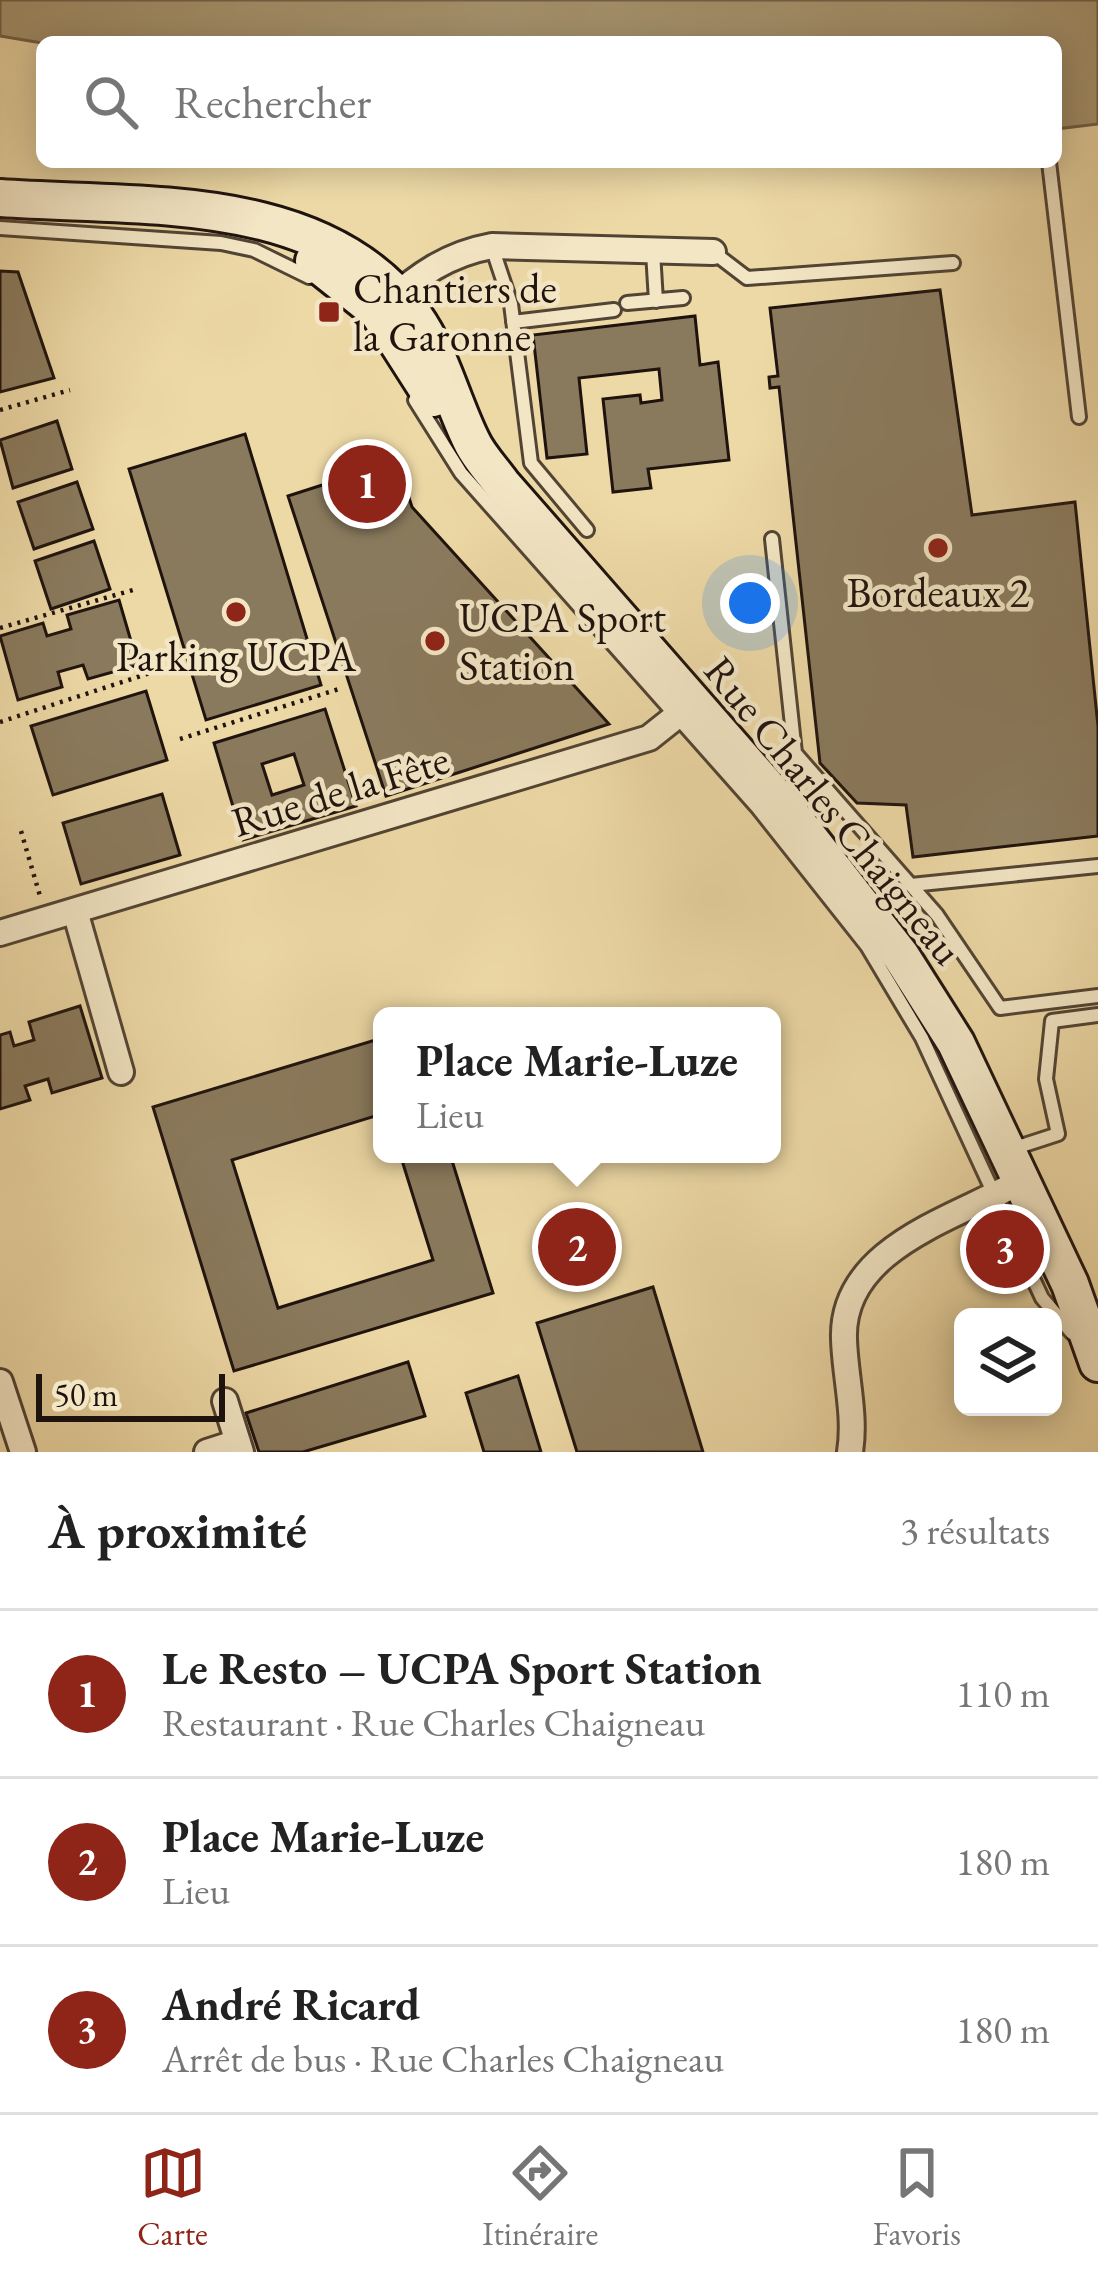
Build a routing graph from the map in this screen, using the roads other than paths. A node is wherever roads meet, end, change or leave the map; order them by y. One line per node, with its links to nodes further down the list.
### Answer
1 (1050, 168): 14 (lane)
2 (0, 188): 12 (lane)
3 (0, 198): 12 (main road)
4 (0, 215): 12 (main road)
5 (0, 228): 12 (lane)
6 (492, 246): 7 (street); 12 (street); 13 (lane)
7 (652, 250): 8 (street); 11 (lane)
8 (712, 252): 9 (lane)
9 (953, 263)
10 (683, 298): 11 (lane)
11 (656, 301): 13 (lane)
12 (382, 308): 17 (main road, Rue Charles Chaigneau); 25 (lane)
13 (513, 322): 15 (lane)
14 (1079, 417)
15 (587, 530)
16 (772, 539): 19 (lane)
17 (684, 710): 20 (street, Rue de la Fête); 26 (main road, Rue Charles Chaigneau); 27 (main road, Rue Charles Chaigneau)
18 (1098, 866): 19 (lane)
19 (911, 885): 22 (lane)
20 (75, 911): 21 (street, Rue de la Fête); 24 (street)
21 (0, 933)
22 (1098, 996)
23 (1098, 1015): 25 (lane)
24 (121, 1072)
25 (1018, 1147): 27 (lane)
26 (1001, 1192): 27 (main road, Rue Charles Chaigneau); 33 (street)
27 (1098, 1363)
28 (0, 1382): 31 (street)
29 (225, 1400): 30 (street)
30 (239, 1447): 32 (street)
31 (23, 1452)
32 (207, 1452)
33 (850, 1452)

